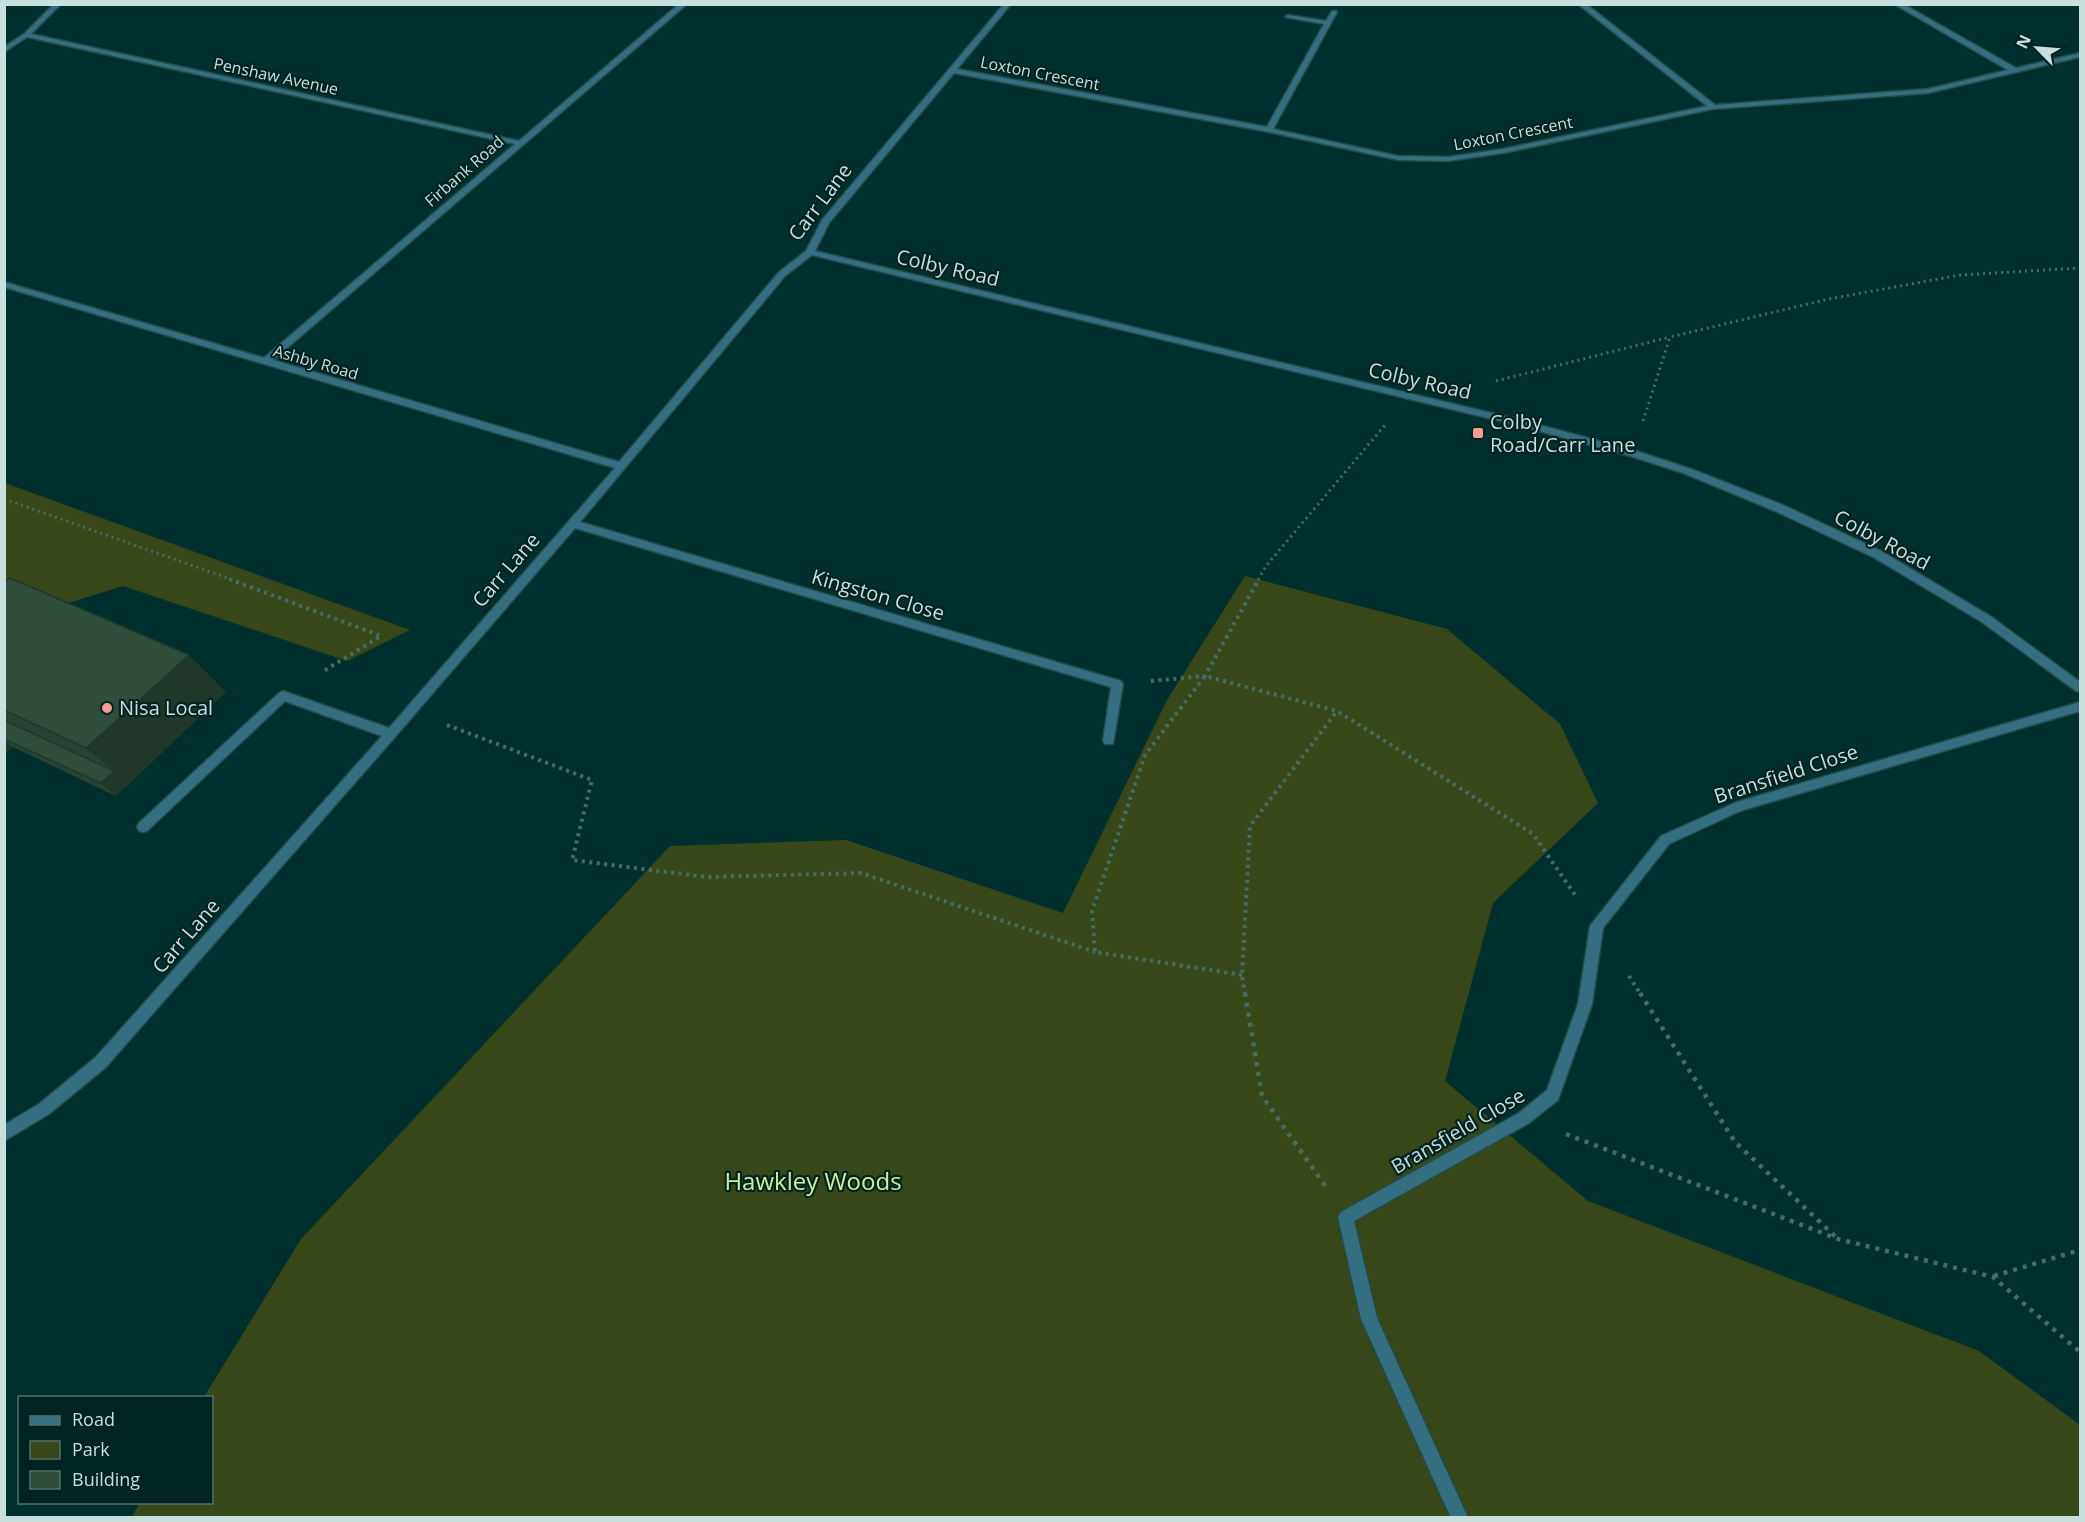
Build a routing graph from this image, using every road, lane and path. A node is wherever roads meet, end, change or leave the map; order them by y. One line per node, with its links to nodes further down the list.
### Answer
1 (58, 4): 9 (street)
2 (684, 4): 16 (street, Firbank Road)
3 (1008, 4): 12 (street, Carr Lane)
4 (1581, 4): 14 (street)
5 (1897, 4): 13 (street)
6 (1334, 12): 8 (street)
7 (1288, 17): 8 (street)
8 (1328, 23): 15 (street)
9 (26, 35): 10 (street); 16 (street, Penshaw Avenue)
10 (4, 50)
11 (2080, 55): 13 (street, Loxton Crescent)
12 (951, 70): 15 (street, Loxton Crescent); 17 (street, Carr Lane)
13 (2014, 70): 14 (street, Loxton Crescent)
14 (1713, 107): 15 (street, Loxton Crescent)
15 (1269, 130)
16 (520, 143): 21 (street, Firbank Road)
17 (810, 252): 23 (street, Colby Road); 25 (street, Carr Lane)
18 (2080, 268): 20 (path)
19 (4, 284): 21 (street, Ashby Road)
20 (1670, 336): 22 (path); 24 (path)
21 (265, 362): 25 (street, Ashby Road)
22 (1490, 382)
23 (1422, 400): 24 (street, Colby Road); 28 (path)
24 (1633, 453): 30 (street, Colby Road)
25 (621, 466): 27 (street, Carr Lane)
26 (4, 499): 31 (path)
27 (573, 524): 29 (street, Kingston Close); 33 (street, Carr Lane)
28 (1205, 676): 29 (path); 34 (path); 39 (path)
29 (1117, 684): 36 (street)
30 (2080, 688)
31 (283, 696): 35 (street); 37 (street)
32 (2080, 707): 38 (street, Bransfield Close)
33 (410, 711): 35 (street, Carr Lane); 39 (path)
34 (1337, 711): 38 (path); 40 (path)
35 (390, 735): 42 (street, Carr Lane)
36 (1109, 741)
37 (143, 827)
38 (1597, 926): 41 (street, Bransfield Close); 44 (path)
39 (1095, 952): 40 (path)
40 (1242, 975): 43 (path)
41 (1524, 1118): 43 (street, Bransfield Close); 44 (path)
42 (4, 1134)
43 (1346, 1217): 48 (street)
44 (1838, 1239): 46 (path)
45 (2080, 1250): 46 (path)
46 (1993, 1277): 47 (path)
47 (2080, 1352)
48 (1460, 1518)

